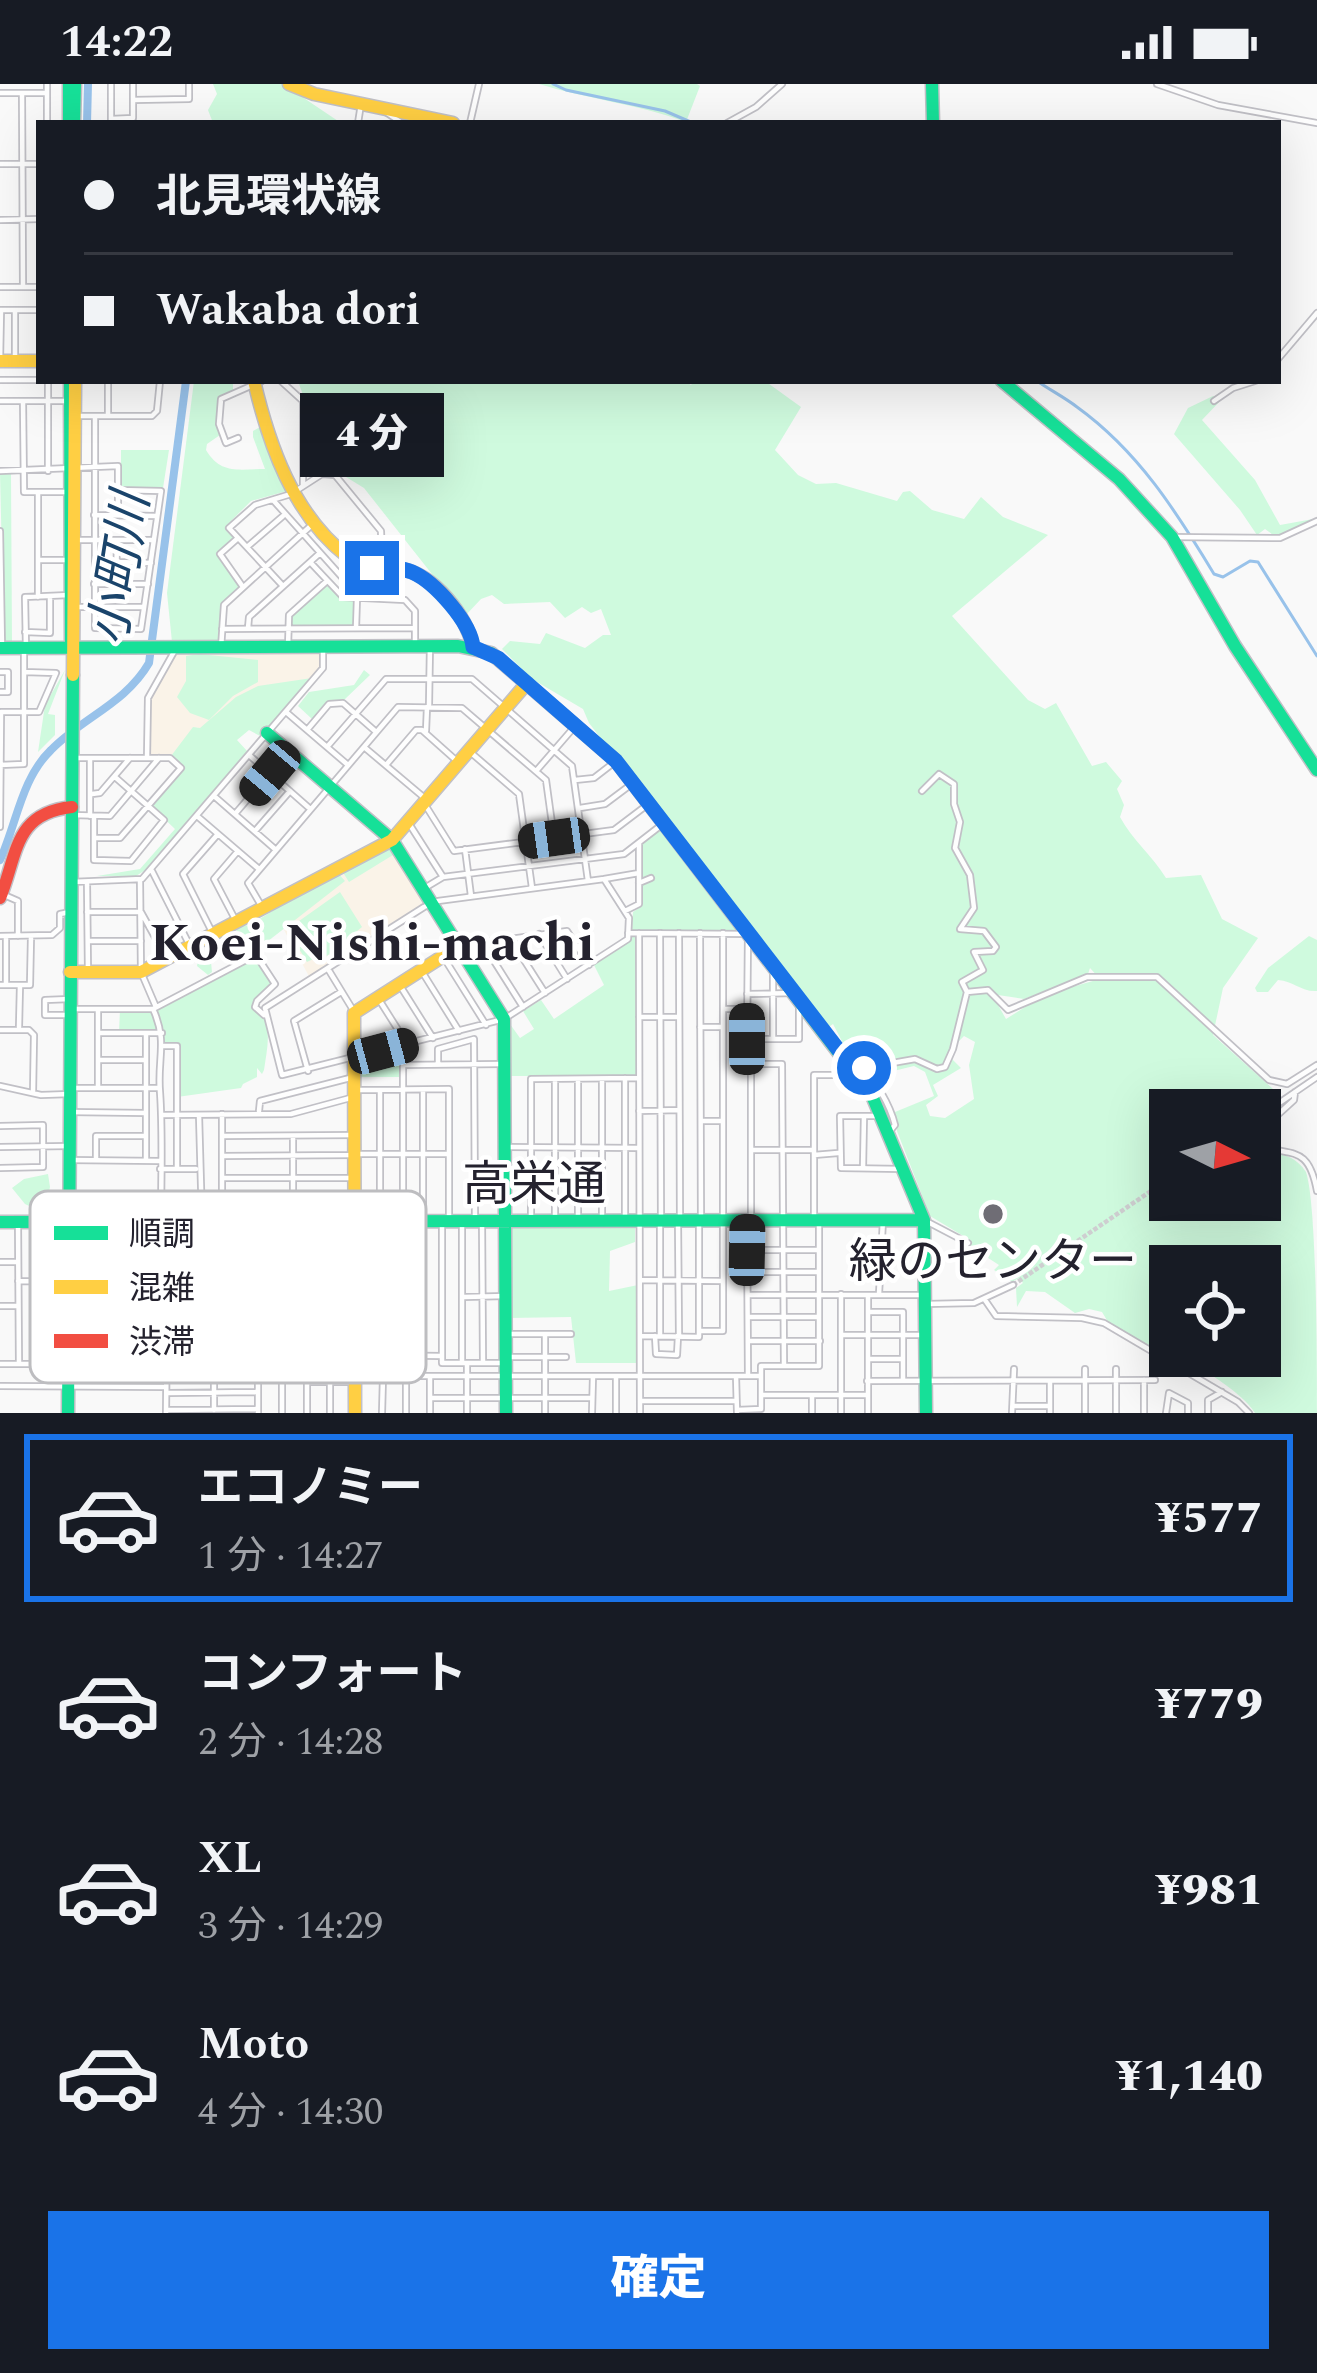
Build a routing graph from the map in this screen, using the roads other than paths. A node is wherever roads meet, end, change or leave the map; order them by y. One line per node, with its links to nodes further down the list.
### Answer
1 (46, 84): 13 (street)
2 (72, 84): 18 (street)
3 (111, 84): 19 (street)
4 (134, 84): 14 (street)
5 (188, 84): 14 (street)
6 (289, 84): 15 (street)
7 (479, 84): 24 (street)
8 (782, 84): 25 (street)
9 (932, 84): 26 (street)
10 (1157, 84): 27 (street)
11 (0, 93): 12 (street)
12 (22, 93): 13 (street); 29 (street)
13 (46, 94): 17 (street)
14 (134, 100): 20 (street)
15 (361, 104): 16 (street); 21 (street)
16 (381, 108): 22 (street); 23 (street)
17 (46, 120)
18 (72, 120)
19 (111, 120)
20 (118, 120)
21 (358, 120)
22 (398, 120)
23 (439, 120)
24 (471, 120)
25 (732, 120)
26 (933, 120)
27 (1317, 123)
28 (0, 164): 29 (street)
29 (22, 164): 30 (street); 31 (street)
30 (36, 164)
31 (23, 219): 32 (street); 33 (street); 35 (street)
32 (36, 219)
33 (0, 220)
34 (0, 287): 35 (street)
35 (23, 287): 36 (street)
36 (36, 287)
37 (0, 310): 38 (street); 42 (street)
38 (15, 310): 39 (street); 42 (street)
39 (36, 310)
40 (1317, 313): 41 (street)
41 (1281, 355)
42 (5, 361): 43 (street)
43 (36, 361)
44 (0, 380): 45 (street)
45 (36, 380)
46 (48, 384): 55 (street)
47 (72, 384): 59 (street)
48 (108, 384): 61 (street)
49 (160, 384): 61 (street)
50 (252, 384): 62 (street)
51 (257, 384): 69 (street)
52 (284, 384): 69 (street)
53 (1007, 384): 81 (street)
54 (1246, 384): 58 (street)
55 (48, 400): 57 (street); 59 (street); 67 (street)
56 (0, 401): 57 (street)
57 (23, 401): 66 (street)
58 (1214, 401)
59 (73, 408): 60 (street); 64 (street)
60 (94, 416): 61 (street); 63 (street)
61 (108, 416)
62 (238, 438)
63 (94, 466): 64 (street); 68 (street); 74 (street)
64 (73, 469): 67 (street); 71 (street)
65 (0, 471): 66 (street)
66 (23, 471): 67 (street); 70 (street)
67 (48, 471)
68 (118, 490): 75 (street); 76 (street)
69 (297, 490): 72 (street); 77 (street); 95 (street)
70 (38, 492): 71 (street); 89 (street)
71 (73, 492): 84 (street)
72 (273, 500): 73 (street); 82 (street)
73 (285, 514): 80 (street); 87 (street)
74 (94, 515): 75 (street); 85 (street)
75 (118, 515): 76 (street)
76 (157, 516): 86 (street)
77 (315, 521): 80 (street); 95 (street)
78 (1317, 521): 81 (street)
79 (0, 531): 96 (street)
80 (302, 534): 88 (street); 94 (street)
81 (1172, 537): 157 (street)
82 (238, 538): 87 (street); 102 (street)
83 (117, 539): 85 (street); 86 (street); 91 (street)
84 (73, 540): 85 (street); 90 (street)
85 (94, 540): 98 (street)
86 (154, 540): 92 (street)
87 (247, 548): 94 (street)
88 (320, 553): 93 (street); 106 (street)
89 (38, 560): 90 (street); 103 (street)
90 (73, 560): 107 (street)
91 (116, 562): 92 (street); 99 (street)
92 (151, 562): 100 (street)
93 (310, 562): 97 (street); 101 (street)
94 (265, 567): 101 (street); 102 (street)
95 (382, 568): 119 (street)
96 (1, 573): 124 (street)
97 (327, 581): 105 (street); 111 (street)
98 (94, 584): 99 (street); 108 (street)
99 (116, 584): 100 (street)
100 (148, 584): 109 (street)
101 (283, 586): 110 (street)
102 (243, 587): 114 (street)
103 (38, 597): 104 (street); 115 (street)
104 (50, 597): 107 (street); 115 (street)
105 (357, 598): 106 (street); 112 (street)
106 (382, 599): 113 (street)
107 (72, 603): 108 (street); 121 (street)
108 (94, 607): 109 (street); 109 (street)
109 (144, 607)
110 (248, 628): 111 (street); 114 (street)
111 (289, 628): 112 (street); 117 (street)
112 (356, 628): 113 (street)
113 (415, 628): 116 (street)
114 (221, 629): 123 (street)
115 (26, 632): 120 (street)
116 (422, 645): 118 (street); 119 (street); 127 (street)
117 (289, 647): 118 (street); 123 (street)
118 (323, 647): 134 (street)
119 (473, 647): 128 (street)
120 (25, 648): 121 (street); 124 (street); 126 (street)
121 (73, 648): 122 (street); 147 (street)
122 (177, 648): 123 (street); 150 (street)
123 (221, 648)
124 (1, 649)
125 (0, 672): 129 (street)
126 (24, 672): 133 (street); 133 (street)
127 (430, 679): 130 (street); 131 (street); 135 (street)
128 (527, 683): 131 (street); 136 (street)
129 (0, 692)
130 (428, 707): 138 (street); 139 (street); 141 (street)
131 (506, 708): 138 (street); 144 (street)
132 (1, 712): 133 (street); 154 (street)
133 (24, 712): 154 (street)
134 (286, 712): 137 (street); 140 (street)
135 (356, 714): 137 (street); 139 (street); 143 (street)
136 (576, 725): 144 (street); 152 (street)
137 (307, 730): 143 (street)
138 (488, 730): 145 (street); 158 (street)
139 (377, 732): 142 (street)
140 (267, 733): 146 (street); 163 (street)
141 (426, 735): 153 (street); 156 (street)
142 (364, 746): 155 (street); 156 (street)
143 (327, 747): 155 (street)
144 (555, 750): 158 (street); 161 (street)
145 (470, 751): 153 (street); 187 (street)
146 (250, 755): 159 (street); 168 (street)
147 (74, 758): 148 (street); 174 (street)
148 (90, 758): 149 (street); 167 (street)
149 (130, 758): 150 (street); 160 (street)
150 (147, 758): 151 (street)
151 (159, 758): 164 (street); 171 (street)
152 (616, 761): 161 (street); 162 (street)
153 (459, 763): 169 (street)
154 (0, 765): 180 (street)
155 (348, 765): 163 (street)
156 (386, 765): 169 (street)
157 (1317, 770)
158 (536, 771): 185 (street)
159 (270, 773): 165 (street); 175 (street)
160 (115, 777): 164 (street); 167 (street)
161 (574, 780): 173 (street)
162 (633, 783): 170 (street); 173 (street)
163 (330, 787): 172 (street); 186 (street)
164 (131, 791): 171 (street); 176 (street)
165 (290, 791): 172 (street); 181 (street)
166 (922, 791): 250 (street)
167 (89, 794): 176 (street)
168 (214, 796): 175 (street); 177 (street)
169 (426, 801): 178 (street); 189 (street)
170 (648, 804): 179 (street); 183 (street)
171 (148, 806): 184 (street); 184 (street)
172 (310, 808): 190 (street)
173 (578, 808): 183 (street)
174 (72, 811): 176 (street); 196 (street); 204 (street)
175 (235, 814): 181 (street)
176 (92, 816): 184 (street)
177 (197, 816): 182 (street); 194 (street)
178 (408, 822): 186 (street); 199 (street)
179 (664, 823): 188 (street); 226 (street)
180 (0, 827)
181 (255, 831): 190 (street)
182 (218, 834): 191 (street); 224 (street)
183 (581, 834): 185 (street); 192 (street)
184 (94, 838)
185 (554, 838): 187 (street)
186 (392, 840): 208 (street); 212 (street)
187 (526, 842): 189 (street); 193 (street)
188 (639, 843): 192 (street); 198 (street)
189 (465, 849): 197 (street)
190 (276, 850): 195 (street)
191 (238, 851): 195 (street); 217 (street)
192 (585, 859): 193 (street); 203 (street)
193 (529, 866): 197 (street); 207 (street)
194 (151, 869): 202 (street); 234 (street)
195 (259, 869): 212 (street)
196 (5, 873): 209 (street)
197 (468, 874): 199 (street); 210 (street)
198 (639, 874): 201 (street); 206 (street)
199 (443, 877): 208 (street)
200 (651, 878): 206 (street)
201 (604, 879): 203 (street); 213 (street)
202 (140, 880): 205 (street); 216 (street)
203 (588, 881): 207 (street)
204 (71, 882): 205 (street); 214 (street)
205 (87, 882): 215 (street)
206 (639, 883): 213 (street)
207 (532, 888): 210 (street)
208 (423, 889): 211 (street)
209 (1, 896): 228 (street)
210 (471, 896): 211 (street)
211 (432, 903): 235 (street); 240 (street)
212 (262, 908): 217 (street)
213 (625, 911): 218 (street)
214 (70, 912): 229 (street); 243 (street)
215 (87, 912): 216 (street); 231 (street)
216 (141, 912): 232 (street); 237 (street)
217 (237, 922): 224 (street)
218 (628, 933): 219 (street); 238 (street)
219 (639, 933): 220 (street); 264 (street)
220 (660, 933): 221 (street); 265 (street)
221 (679, 933): 222 (street); 266 (street)
222 (700, 933): 223 (street); 269 (street)
223 (723, 933): 226 (street); 260 (street)
224 (213, 934): 234 (street)
225 (538, 934): 230 (street); 238 (street); 245 (street)
226 (748, 934): 239 (street); 252 (street)
227 (3, 936): 228 (street); 247 (street)
228 (18, 936): 229 (street)
229 (31, 936): 248 (street)
230 (510, 938): 233 (street); 251 (street)
231 (88, 941): 232 (street); 244 (street)
232 (141, 941): 242 (street)
233 (482, 941): 235 (street); 256 (street)
234 (190, 946): 237 (street)
235 (459, 946): 236 (street); 267 (street)
236 (442, 956): 241 (street); 268 (street)
237 (167, 958): 242 (street)
238 (589, 965): 245 (street)
239 (773, 966): 253 (street); 254 (street)
240 (328, 969): 249 (street); 263 (street)
241 (421, 970): 246 (street); 273 (street)
242 (141, 972): 244 (street); 258 (street)
243 (70, 973): 244 (street); 257 (street)
244 (88, 973)
245 (567, 979): 251 (street)
246 (399, 984): 255 (street); 277 (street)
247 (3, 985): 248 (street)
248 (20, 985): 272 (street)
249 (341, 992): 262 (street); 288 (street)
250 (968, 992): 287 (street); 289 (street)
251 (545, 993): 256 (street)
252 (747, 994): 253 (street); 261 (street)
253 (773, 994): 254 (street); 278 (street)
254 (796, 996): 278 (street); 289 (street)
255 (377, 998): 262 (street); 279 (street)
256 (523, 1007): 267 (street)
257 (70, 1008): 259 (street); 304 (street)
258 (155, 1008): 259 (street); 263 (street); 276 (street)
259 (98, 1009): 274 (street)
260 (723, 1009): 261 (street); 270 (street)
261 (747, 1009): 278 (street)
262 (354, 1012): 281 (street)
263 (264, 1015): 288 (street)
264 (639, 1017): 265 (street); 293 (street)
265 (660, 1017): 266 (street); 310 (street)
266 (680, 1017): 308 (street)
267 (504, 1019): 268 (street); 285 (street)
268 (485, 1024): 273 (street)
269 (700, 1027): 270 (street); 321 (street)
270 (723, 1027): 322 (street)
271 (0, 1030): 272 (street)
272 (19, 1030): 306 (street)
273 (460, 1031): 277 (street)
274 (98, 1033): 275 (street); 282 (street)
275 (146, 1033): 276 (street); 283 (street)
276 (162, 1033): 280 (street)
277 (433, 1038): 279 (street)
278 (773, 1039)
279 (407, 1044): 281 (street)
280 (164, 1046): 299 (street); 315 (street)
281 (355, 1058): 288 (street); 300 (street)
282 (98, 1060): 283 (street); 297 (street)
283 (146, 1060): 298 (street)
284 (438, 1064): 286 (street); 286 (street); 301 (street)
285 (505, 1064): 286 (street); 331 (street)
286 (474, 1065): 379 (street)
287 (1317, 1065)
288 (308, 1071)
289 (860, 1072): 320 (street); 324 (street); 341 (street)
290 (1317, 1077): 305 (street)
291 (602, 1078): 292 (street); 295 (street); 332 (street)
292 (625, 1078): 293 (street); 336 (street)
293 (639, 1078): 309 (street)
294 (555, 1079): 295 (street); 333 (street); 334 (street)
295 (578, 1079): 335 (street)
296 (0, 1086): 306 (street)
297 (98, 1088): 298 (street); 304 (street)
298 (146, 1088): 299 (street); 313 (street)
299 (159, 1088): 314 (street)
300 (354, 1088): 302 (street); 318 (street); 318 (street); 328 (street)
301 (403, 1089): 302 (street); 303 (street); 345 (street)
302 (380, 1090): 344 (street)
303 (423, 1090): 346 (street); 347 (street)
304 (70, 1091): 306 (street); 312 (street)
305 (1295, 1092): 307 (street); 311 (street)
306 (33, 1093)
307 (1281, 1102)
308 (679, 1110): 310 (street); 388 (street)
309 (639, 1111): 310 (street); 337 (street)
310 (660, 1111): 387 (street)
311 (1281, 1111)
312 (69, 1112): 313 (street); 342 (street)
313 (146, 1113): 326 (street)
314 (164, 1114): 315 (street); 353 (street)
315 (177, 1114): 316 (street); 357 (street)
316 (199, 1114): 317 (street); 358 (street)
317 (222, 1114): 318 (street); 327 (street)
318 (259, 1114)
319 (864, 1116): 320 (street); 343 (street); 355 (street)
320 (883, 1116): 324 (street)
321 (700, 1121): 322 (street); 389 (street)
322 (723, 1121): 390 (street)
323 (0, 1126): 329 (street)
324 (890, 1131): 359 (street)
325 (293, 1135): 327 (street); 328 (street); 348 (street)
326 (146, 1136): 351 (street); 352 (street)
327 (222, 1136): 350 (street)
328 (355, 1136): 349 (street)
329 (43, 1146): 330 (street); 342 (street); 354 (street)
330 (0, 1147)
331 (506, 1147): 333 (street); 380 (street)
332 (602, 1147): 335 (street); 336 (street); 384 (street)
333 (531, 1148): 334 (street); 381 (street)
334 (555, 1148): 335 (street); 382 (street)
335 (579, 1148): 383 (street)
336 (625, 1148): 337 (street); 385 (street)
337 (639, 1148): 386 (street)
338 (1281, 1148): 372 (street)
339 (752, 1150): 340 (street); 340 (street); 373 (street)
340 (782, 1150): 341 (street); 374 (street)
341 (814, 1152): 343 (street); 375 (street)
342 (69, 1153): 351 (street); 363 (street)
343 (840, 1153): 355 (street)
344 (381, 1154): 345 (street); 349 (street); 369 (street)
345 (403, 1154): 346 (street); 370 (street)
346 (423, 1154): 347 (street); 371 (street)
347 (449, 1154): 379 (street)
348 (293, 1155): 349 (street); 350 (street); 361 (street)
349 (355, 1155): 362 (street)
350 (222, 1156): 360 (street)
351 (96, 1160): 352 (street)
352 (146, 1160): 353 (street)
353 (159, 1161): 356 (street)
354 (0, 1168)
355 (863, 1168): 359 (street)
356 (160, 1169): 357 (street); 364 (street)
357 (177, 1169): 358 (street)
358 (198, 1169): 365 (street)
359 (905, 1169): 377 (street)
360 (222, 1178): 361 (street); 366 (street)
361 (293, 1178): 362 (street); 367 (street)
362 (354, 1178): 368 (street)
363 (69, 1191)
364 (158, 1191)
365 (204, 1191)
366 (222, 1191)
367 (293, 1191)
368 (355, 1191)
369 (380, 1191)
370 (403, 1191)
371 (423, 1191)
372 (1317, 1191)
373 (749, 1220): 374 (street, 高栄通); 390 (street, 高栄通); 395 (street)
374 (783, 1220): 375 (street, 高栄通); 396 (street)
375 (816, 1220): 376 (street, 高栄通); 397 (street)
376 (883, 1220): 377 (street, 高栄通); 414 (street)
377 (924, 1220): 394 (street); 422 (street)
378 (426, 1221): 379 (street, 高栄通)
379 (462, 1221): 380 (street, 高栄通); 419 (street); 420 (street); 421 (street)
380 (506, 1221): 381 (street, 高栄通); 418 (street)
381 (531, 1221): 382 (street, 高栄通)
382 (555, 1221): 383 (street, 高栄通)
383 (578, 1221): 384 (street, 高栄通)
384 (602, 1221): 385 (street, 高栄通)
385 (625, 1221): 386 (street, 高栄通)
386 (640, 1221): 387 (street, 高栄通); 403 (street)
387 (660, 1221): 388 (street, 高栄通); 404 (street)
388 (679, 1221): 389 (street, 高栄通); 405 (street)
389 (700, 1221): 390 (street, 高栄通); 407 (street)
390 (724, 1221): 408 (street)
391 (0, 1222): 392 (street, 高栄通)
392 (18, 1222): 393 (street, 高栄通); 399 (street)
393 (30, 1222)
394 (968, 1244)
395 (747, 1250): 396 (street); 400 (street)
396 (783, 1250): 397 (street); 401 (street)
397 (819, 1250): 402 (street)
398 (0, 1262): 399 (street)
399 (18, 1262): 406 (street)
400 (747, 1272): 401 (street); 415 (street)
401 (783, 1272): 402 (street); 416 (street)
402 (819, 1272): 411 (street)
403 (640, 1280): 404 (street); 438 (street)
404 (660, 1280): 405 (street); 439 (street)
405 (679, 1280): 407 (street); 440 (street)
406 (18, 1281): 409 (street); 425 (street)
407 (698, 1281): 408 (street); 430 (street)
408 (723, 1281): 430 (street)
409 (30, 1282)
410 (1013, 1286): 423 (street)
411 (819, 1294): 412 (street); 416 (street); 429 (street)
412 (841, 1294): 413 (street); 434 (street)
413 (868, 1294): 414 (street); 426 (street)
414 (879, 1294): 422 (street)
415 (748, 1295): 416 (street); 427 (street)
416 (783, 1295): 428 (street)
417 (426, 1296): 419 (street)
418 (506, 1296): 421 (street); 431 (street)
419 (442, 1297): 445 (street)
420 (462, 1297): 421 (street); 450 (street)
421 (483, 1297): 451 (street)
422 (926, 1299): 423 (street); 437 (street)
423 (986, 1300): 488 (street)
424 (0, 1306): 425 (street)
425 (18, 1306): 453 (street)
426 (868, 1312): 435 (street); 436 (street)
427 (748, 1317): 428 (street); 441 (street)
428 (783, 1317): 429 (street); 443 (street)
429 (819, 1317): 442 (street)
430 (699, 1331): 440 (street)
431 (506, 1334): 433 (street); 455 (street)
432 (571, 1334): 433 (street)
433 (545, 1335): 446 (street)
434 (841, 1335): 435 (street); 491 (street)
435 (868, 1335): 436 (street); 448 (street)
436 (903, 1335): 437 (street); 449 (street)
437 (926, 1335): 476 (street)
438 (640, 1336): 439 (street); 464 (street)
439 (658, 1336): 440 (street); 440 (street)
440 (679, 1336)
441 (748, 1341): 443 (street); 466 (street)
442 (820, 1341): 443 (street); 456 (street)
443 (783, 1342): 456 (street)
444 (426, 1355): 445 (street)
445 (442, 1356): 450 (street)
446 (545, 1357): 447 (street); 455 (street); 461 (street)
447 (566, 1357)
448 (868, 1359): 449 (street); 474 (street)
449 (903, 1359): 475 (street)
450 (464, 1363): 451 (street); 460 (street)
451 (483, 1363): 455 (street)
452 (0, 1364): 453 (street)
453 (19, 1364): 454 (street)
454 (30, 1364)
455 (506, 1366): 460 (street); 461 (street); 499 (street)
456 (784, 1366): 467 (street)
457 (1014, 1369): 477 (street)
458 (1116, 1369): 471 (street)
459 (1085, 1370): 470 (street)
460 (467, 1376): 469 (street); 494 (street)
461 (545, 1376): 462 (street); 495 (street)
462 (592, 1376): 463 (street); 496 (street)
463 (616, 1376): 464 (street); 512 (street)
464 (640, 1376): 465 (street); 497 (street)
465 (736, 1376): 466 (street); 498 (street)
466 (748, 1376): 467 (street)
467 (761, 1376): 489 (street)
468 (426, 1377): 469 (street)
469 (430, 1377): 493 (street)
470 (1085, 1380): 471 (street); 478 (street); 518 (street)
471 (1116, 1380): 472 (street); 519 (street)
472 (1144, 1380): 473 (street); 520 (street)
473 (1155, 1380)
474 (868, 1381): 475 (street); 492 (street)
475 (903, 1382): 476 (street)
476 (926, 1382): 477 (street); 517 (street)
477 (1014, 1382): 478 (street); 500 (street)
478 (1050, 1382): 501 (street)
479 (166, 1383): 485 (street)
480 (214, 1383): 486 (street)
481 (258, 1383): 487 (street)
482 (383, 1383): 507 (street)
483 (69, 1384): 484 (street); 485 (street); 506 (street)
484 (0, 1386)
485 (166, 1390): 486 (street); 504 (street)
486 (214, 1392): 487 (street); 502 (street)
487 (258, 1392): 503 (street)
488 (1222, 1392): 523 (street); 524 (street)
489 (761, 1395): 490 (street); 505 (street)
490 (812, 1395): 491 (street); 514 (street)
491 (841, 1395): 492 (street); 515 (street)
492 (867, 1395): 516 (street)
493 (430, 1398): 494 (street); 508 (street)
494 (467, 1398): 499 (street); 509 (street)
495 (544, 1398): 496 (street); 499 (street); 510 (street)
496 (592, 1398): 511 (street)
497 (640, 1401): 498 (street); 513 (street)
498 (736, 1401): 505 (street)
499 (506, 1406)
500 (1013, 1409): 501 (street)
501 (1050, 1409)
502 (214, 1410): 503 (street); 504 (street)
503 (258, 1411)
504 (166, 1412)
505 (736, 1412)
506 (69, 1413)
507 (382, 1413)
508 (430, 1413)
509 (467, 1413)
510 (545, 1413)
511 (592, 1413)
512 (616, 1413)
513 (640, 1413)
514 (812, 1413)
515 (841, 1413)
516 (868, 1413)
517 (926, 1413)
518 (1085, 1413)
519 (1116, 1413)
520 (1144, 1413)
521 (1166, 1413): 522 (street)
522 (1188, 1413)
523 (1208, 1413)
524 (1250, 1413)

